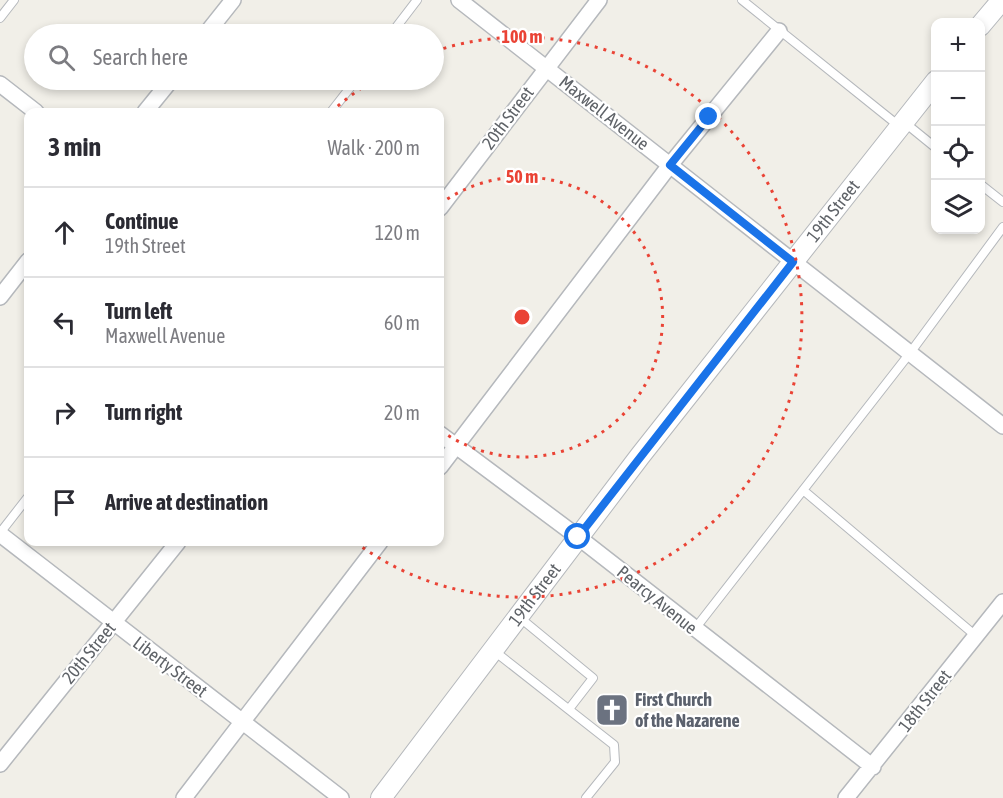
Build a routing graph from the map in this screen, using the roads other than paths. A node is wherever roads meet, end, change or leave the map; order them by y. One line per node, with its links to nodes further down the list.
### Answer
1 (14, 0): 8 (lane)
2 (233, 0): 10 (street)
3 (417, 0): 11 (lane)
4 (459, 0): 13 (street, Maxwell Avenue)
5 (599, 0): 13 (street, 20th Street)
6 (742, 0): 12 (lane)
7 (1002, 0): 9 (street)
8 (0, 18)
9 (985, 21)
10 (214, 24)
11 (399, 24)
12 (779, 31): 21 (lane); 23 (street)
13 (546, 68): 23 (street, Maxwell Avenue); 26 (street, 20th Street)
14 (0, 84): 18 (street)
15 (931, 87): 21 (street, 19th Street)
16 (163, 90): 19 (street)
17 (348, 90): 20 (lane)
18 (31, 108)
19 (149, 108)
20 (334, 108)
21 (901, 124): 22 (lane); 28 (street, 19th Street)
22 (931, 144)
23 (670, 165): 28 (street, Maxwell Avenue); 34 (street)
24 (985, 186): 25 (lane)
25 (1003, 201)
26 (444, 203)
27 (1003, 227): 31 (lane)
28 (793, 262): 31 (street, Maxwell Avenue); 39 (street, 19th Street)
29 (24, 266): 30 (street)
30 (0, 297)
31 (910, 352): 32 (street, Maxwell Avenue); 36 (lane)
32 (1003, 426)
33 (444, 437): 34 (street, Pearcy Avenue)
34 (455, 447): 35 (street); 39 (street, Pearcy Avenue)
35 (444, 462)
36 (803, 490): 45 (lane); 46 (lane)
37 (24, 503): 38 (lane)
38 (0, 534): 44 (street, Liberty Street)
39 (578, 537): 43 (street, 19th Street); 45 (street, Pearcy Avenue)
40 (175, 546): 44 (street, 20th Street)
41 (377, 546): 49 (street)
42 (1003, 602): 46 (street, 18th Street)
43 (518, 616): 47 (street, 19th Street); 48 (lane)
44 (112, 623): 49 (street, Liberty Street); 50 (street, 20th Street)
45 (694, 630): 51 (street, Pearcy Avenue)
46 (976, 636): 51 (street, 18th Street)
47 (493, 650): 48 (lane); 54 (street, 19th Street)
48 (569, 709): 55 (lane)
49 (242, 722): 52 (street); 53 (street, Liberty Street)
50 (0, 764)
51 (873, 767): 56 (street, 18th Street)
52 (184, 798)
53 (341, 798)
54 (381, 798)
55 (586, 798)
56 (846, 798)

